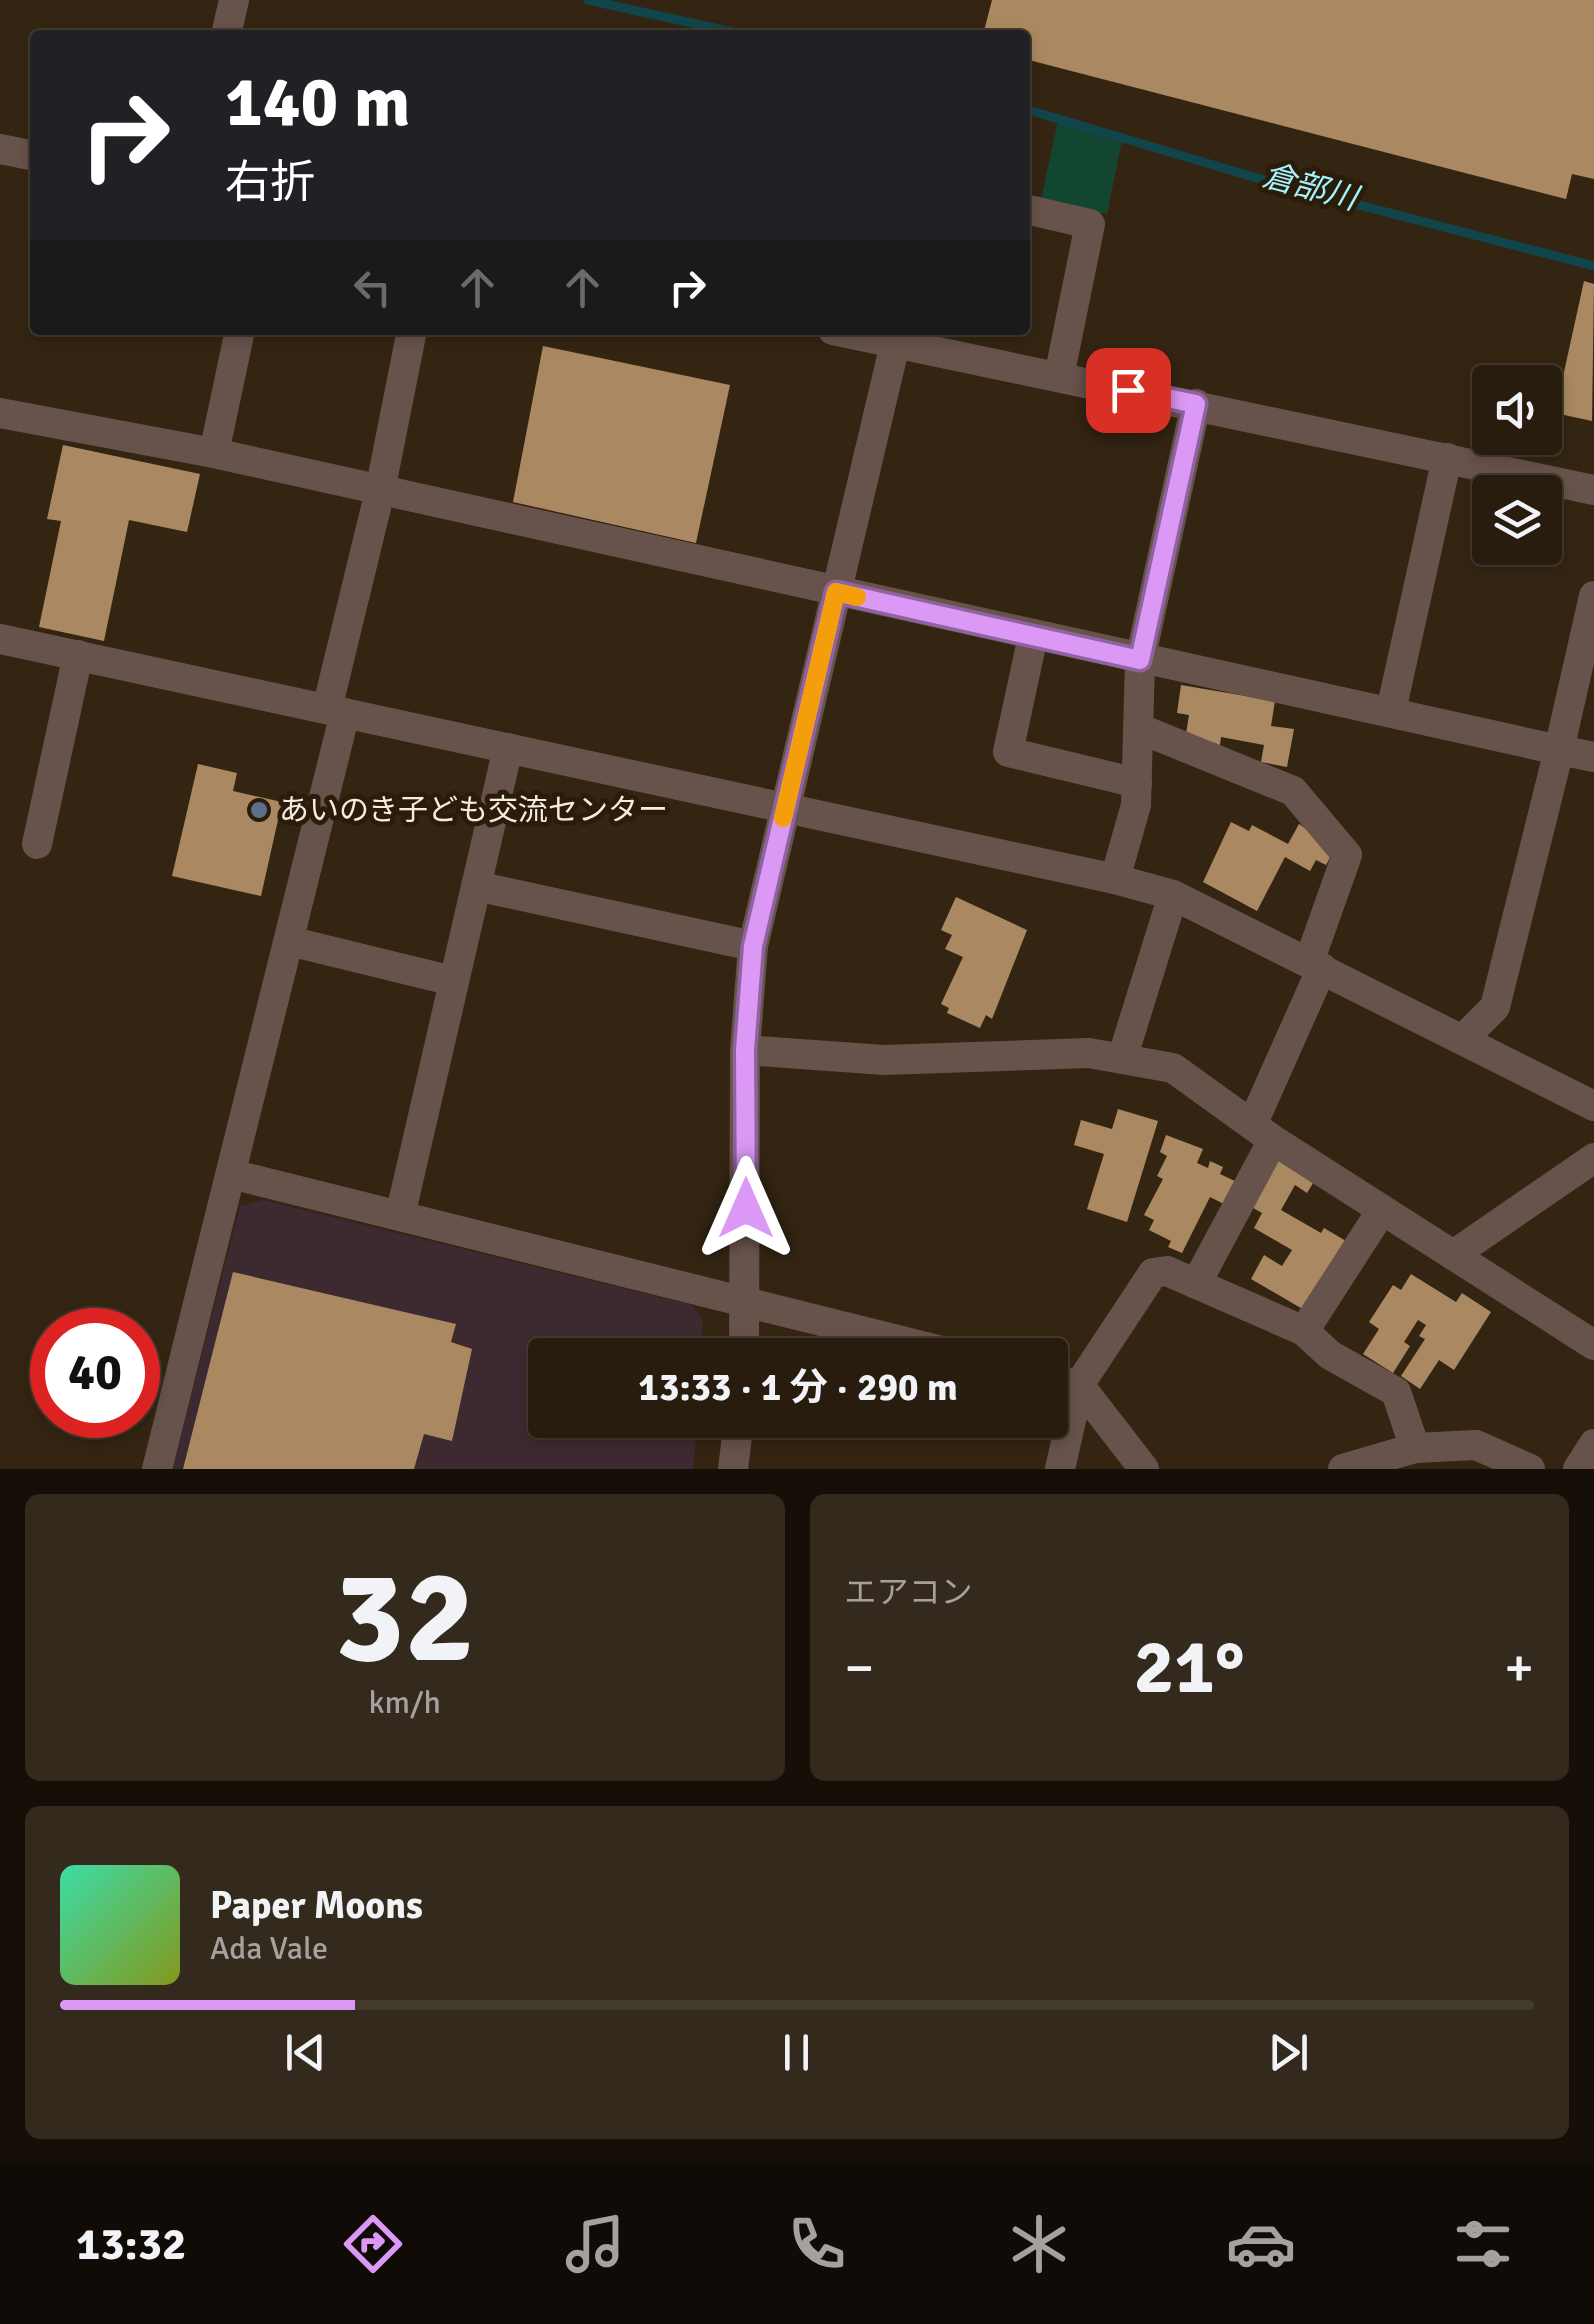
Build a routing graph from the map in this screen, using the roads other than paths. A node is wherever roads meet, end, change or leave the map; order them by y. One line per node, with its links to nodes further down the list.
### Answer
1 (234, 0): 2 (street)
2 (227, 30)
3 (0, 149): 4 (street)
4 (30, 155)
5 (1030, 210): 10 (street)
6 (239, 335): 13 (street)
7 (411, 335): 16 (street)
8 (855, 335): 9 (street)
9 (895, 344): 10 (street); 17 (street)
10 (1059, 377): 11 (street)
11 (1196, 404): 14 (street); 22 (street)
12 (0, 413): 13 (street)
13 (214, 453): 16 (street)
14 (1446, 458): 15 (street); 24 (street)
15 (1594, 490)
16 (380, 491): 17 (street); 23 (street)
17 (836, 592): 19 (street); 30 (street)
18 (1594, 596): 27 (street)
19 (1033, 636): 22 (street); 29 (street)
20 (0, 638): 21 (street)
21 (78, 655): 23 (street); 31 (street)
22 (1140, 660): 24 (street); 25 (street)
23 (336, 711): 26 (street); 35 (street)
24 (1391, 711): 27 (street)
25 (1138, 728): 29 (street); 37 (street)
26 (508, 748): 30 (street); 33 (street)
27 (1558, 750): 28 (street); 39 (street)
28 (1594, 757)
29 (1136, 783): 32 (street)
30 (785, 808): 32 (street); 36 (street)
31 (37, 844)
32 (1115, 879): 34 (street)
33 (476, 886): 36 (street); 38 (street)
34 (1173, 894): 37 (street); 41 (street)
35 (289, 941): 38 (street); 45 (street)
36 (753, 946): 40 (street)
37 (1316, 965): 39 (street); 43 (street)
38 (453, 981): 47 (street)
39 (1464, 1038): 42 (street)
40 (745, 1050): 41 (street); 50 (street)
41 (1122, 1059): 43 (street)
42 (1594, 1106)
43 (1262, 1132): 46 (street); 49 (street)
44 (1594, 1158): 48 (street)
45 (231, 1174): 47 (street); 62 (street)
46 (1382, 1210): 48 (street); 51 (street)
47 (400, 1216): 50 (street)
48 (1453, 1255): 54 (street)
49 (1196, 1284): 51 (street); 55 (street)
50 (747, 1303): 52 (street); 53 (street)
51 (1304, 1331): 60 (street)
52 (745, 1338)
53 (889, 1338)
54 (1594, 1345)
55 (1068, 1377)
56 (1068, 1386): 65 (street)
57 (737, 1438): 63 (street)
58 (1061, 1438): 64 (street)
59 (1594, 1444): 67 (street)
60 (1414, 1448): 61 (street); 66 (street)
61 (1351, 1468)
62 (158, 1469)
63 (733, 1469)
64 (1060, 1469)
65 (1144, 1469)
66 (1530, 1469)
67 (1578, 1469)

